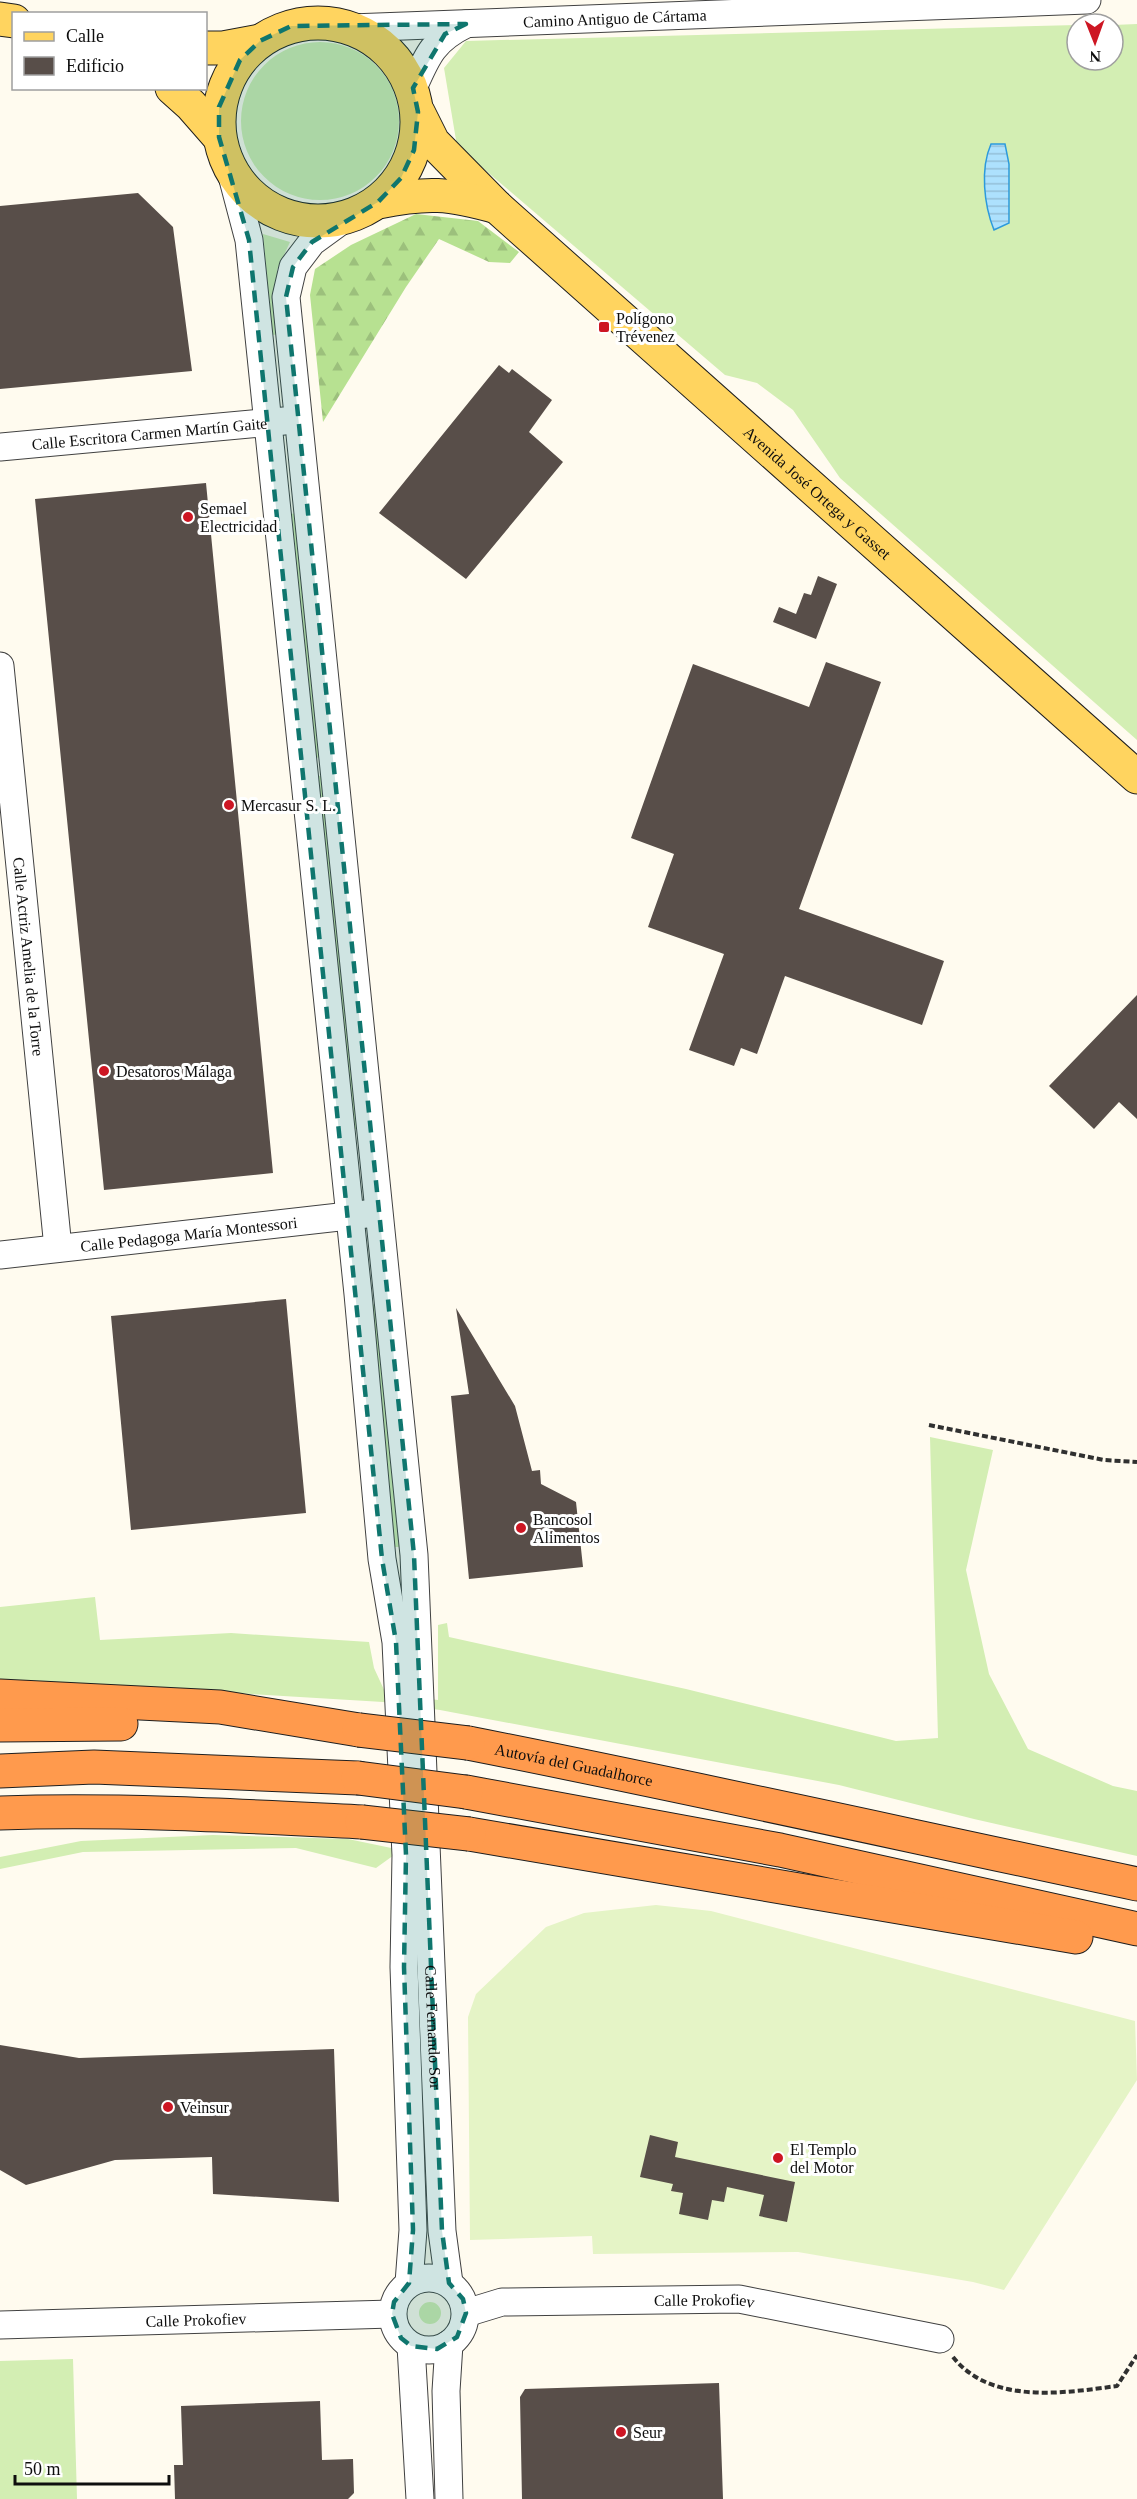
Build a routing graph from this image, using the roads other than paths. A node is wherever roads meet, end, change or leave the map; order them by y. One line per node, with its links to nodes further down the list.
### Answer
1 (1087, 0): 2 (street, Camino Antiguo de Cártama)
2 (466, 24): 3 (street, Camino Antiguo de Cártama); 7 (street, Camino Antiguo de Cártama)
3 (351, 28): 4 (main road); 7 (main road)
4 (260, 41): 5 (main road); 8 (main road)
5 (207, 48)
6 (174, 90): 8 (main road)
7 (415, 100): 10 (main road); 11 (main road, Avenida José Ortega y Gasset)
8 (219, 137): 9 (main road)
9 (231, 171): 12 (main road); 14 (street)
10 (378, 202): 11 (main road, Avenida José Ortega y Gasset); 12 (main road)
11 (497, 207): 17 (main road, Avenida José Ortega y Gasset)
12 (345, 218): 13 (street)
13 (300, 420): 14 (street, Calle Escritora Carmen Martín Gaite); 20 (street)
14 (268, 423): 15 (street, Calle Escritora Carmen Martín Gaite); 21 (street)
15 (0, 447)
16 (0, 666): 18 (street, Calle Actriz Amelia de la Torre)
17 (1137, 777)
18 (8, 824): 19 (street, Calle Actriz Amelia de la Torre)
19 (10, 877): 22 (street, Calle Actriz Amelia de la Torre)
20 (380, 1212): 21 (street, Calle Pedagoga María Montessori); 28 (street)
21 (348, 1218): 22 (street, Calle Pedagoga María Montessori); 28 (street)
22 (58, 1248): 23 (street, Calle Pedagoga María Montessori)
23 (0, 1255)
24 (0, 1696): 26 (highway)
25 (0, 1725): 26 (highway, Autovía del Guadalhorce)
26 (359, 1730): 32 (highway, Autovía del Guadalhorce, bridge)
27 (0, 1771): 33 (highway, bridge)
28 (414, 1772): 35 (street, Calle Fernando Sor); 36 (street, Calle Fernando Sor)
29 (0, 1813): 30 (highway)
30 (210, 1814): 31 (highway); 34 (highway, bridge)
31 (0, 1832)
32 (1137, 1884)
33 (1137, 1929)
34 (1137, 1947)
35 (410, 2283): 36 (street); 37 (street)
36 (465, 2296): 39 (street, Calle Prokofiev); 40 (street)
37 (392, 2314): 38 (street, Calle Prokofiev); 41 (street)
38 (0, 2325)
39 (940, 2339)
40 (449, 2344): 41 (street); 43 (street)
41 (411, 2346): 42 (street)
42 (420, 2499)
43 (449, 2499)

